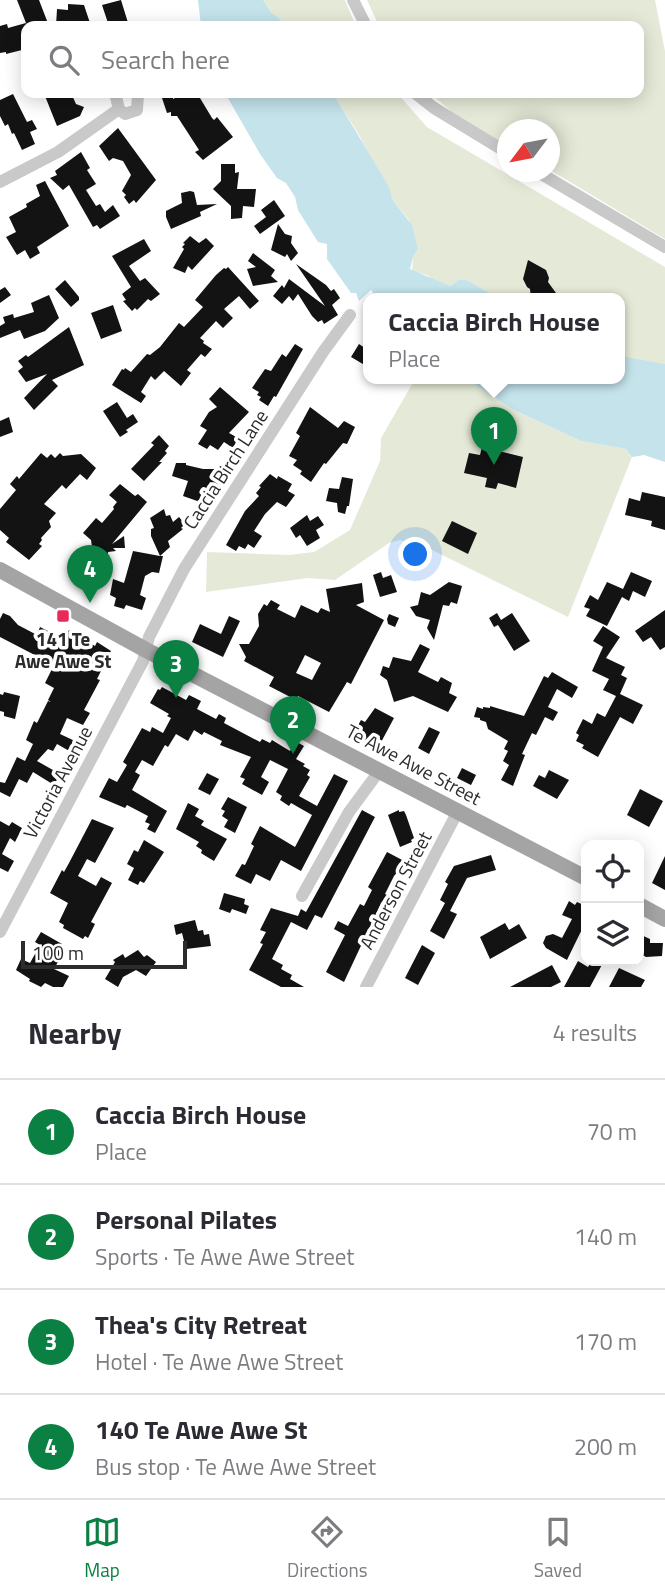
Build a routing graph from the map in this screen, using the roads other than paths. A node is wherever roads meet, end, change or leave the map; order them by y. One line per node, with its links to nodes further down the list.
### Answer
1 (354, 0): 2 (street)
2 (364, 21)
3 (117, 98): 6 (street)
4 (138, 98): 6 (street)
5 (421, 98): 7 (street)
6 (119, 109): 9 (street)
7 (497, 146)
8 (555, 182): 10 (street)
9 (0, 183)
10 (665, 247)
11 (349, 315): 13 (street, Caccia Birch Lane)
12 (0, 570): 13 (main road, Te Awe Awe Street)
13 (146, 650): 14 (main road, Te Awe Awe Street); 20 (street, Victoria Avenue)
14 (380, 770): 15 (main road, Te Awe Awe Street); 17 (street)
15 (458, 811): 16 (main road, Te Awe Awe Street); 21 (street, Anderson Street)
16 (581, 875)
17 (302, 896)
18 (644, 908): 19 (main road)
19 (665, 919)
20 (0, 932)
21 (366, 987)

